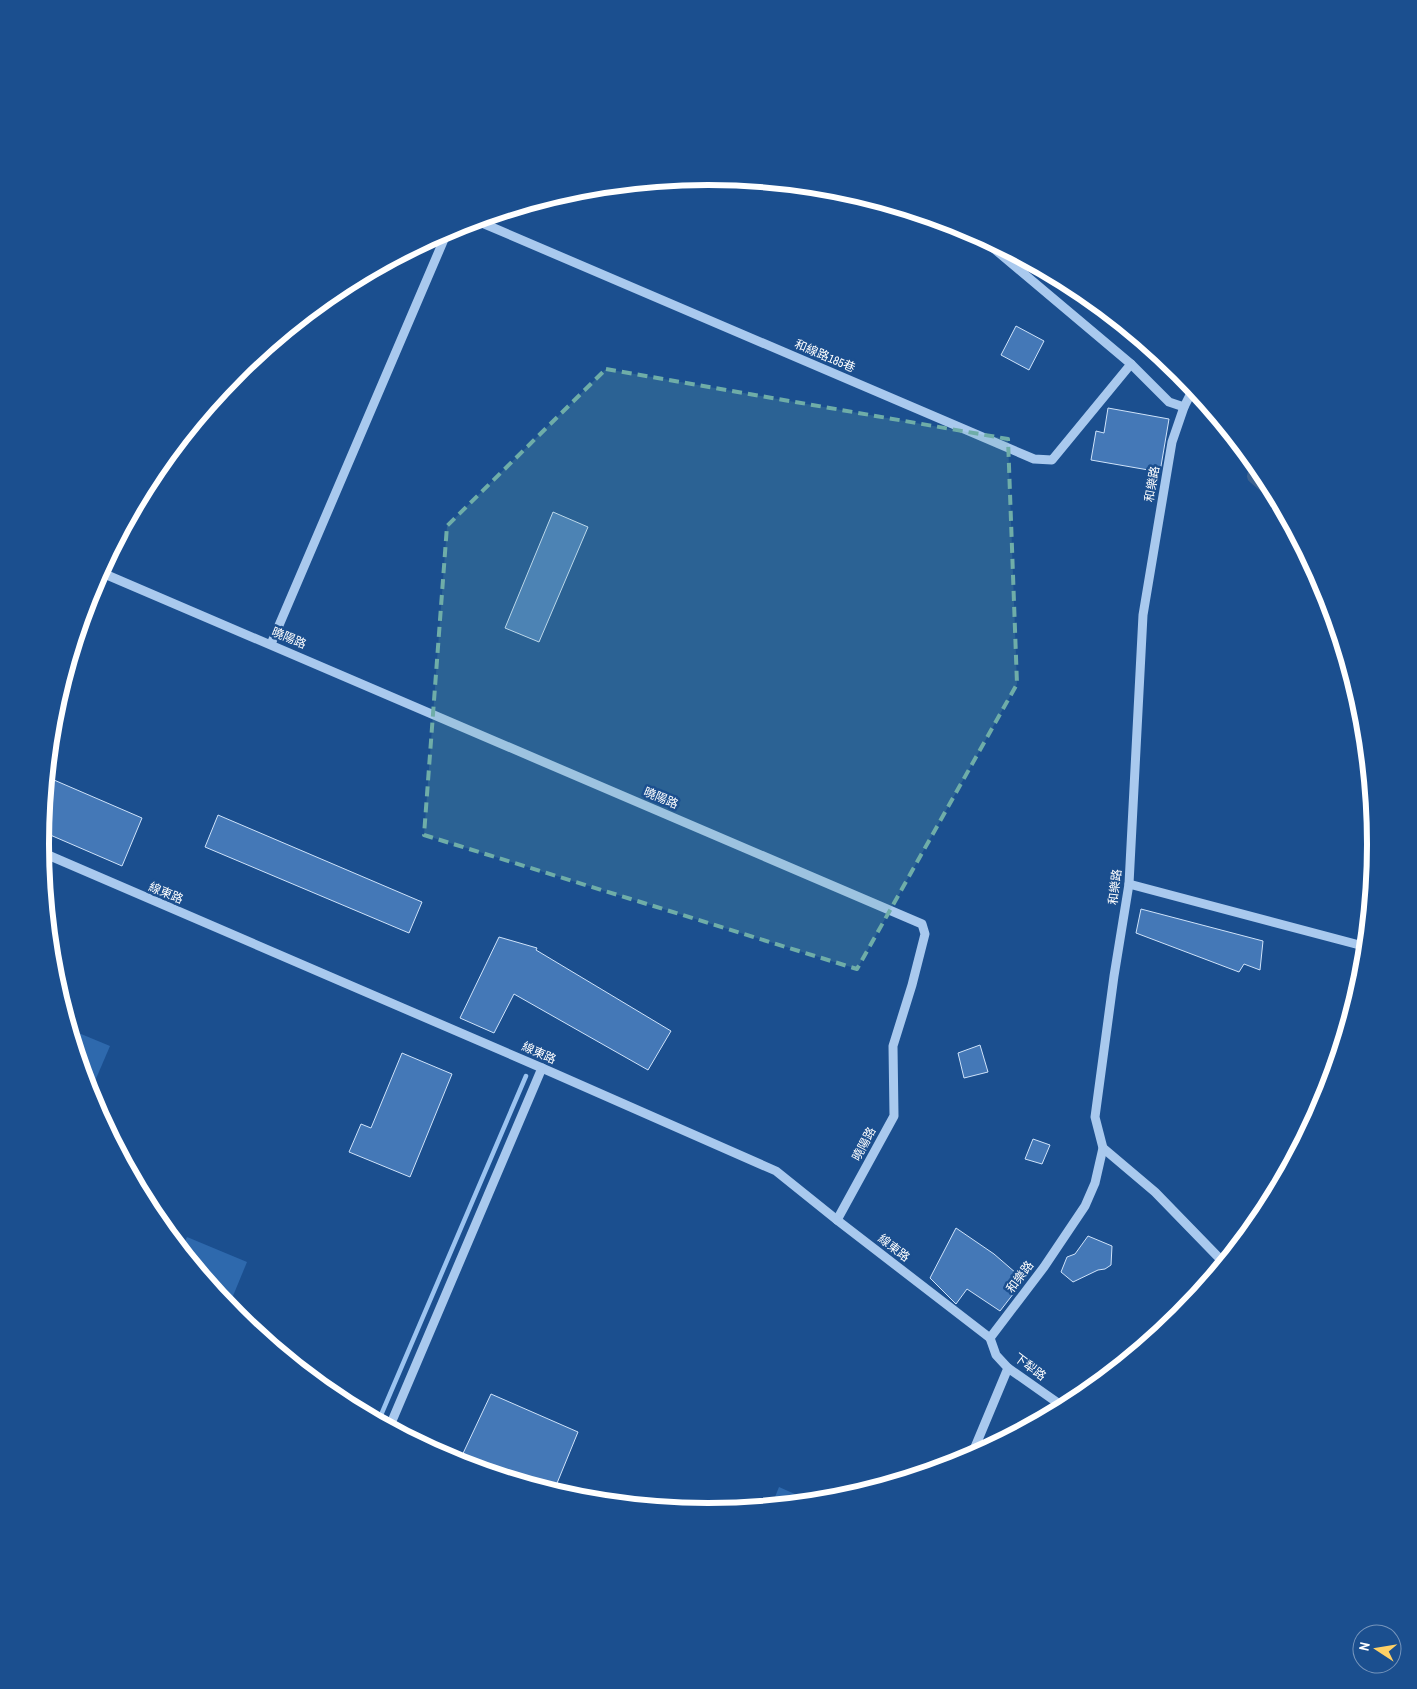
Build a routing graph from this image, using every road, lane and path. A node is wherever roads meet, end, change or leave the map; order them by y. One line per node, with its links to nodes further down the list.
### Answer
1 (485, 224): 4 (street, 和線路185巷)
2 (443, 241): 8 (street)
3 (998, 252): 4 (street)
4 (1131, 364): 6 (street)
5 (1190, 394): 6 (street, 和樂路)
6 (1184, 407): 10 (street, 和樂路)
7 (107, 575): 8 (street, 曉陽路)
8 (271, 644): 14 (street, 曉陽路)
9 (49, 856): 12 (street, 線東路)
10 (1129, 884): 11 (street); 13 (street, 和樂路)
11 (1361, 945)
12 (542, 1068): 14 (street, 線東路); 19 (street)
13 (1103, 1148): 15 (street); 16 (street, 和樂路)
14 (837, 1220): 16 (street, 線東路)
15 (1221, 1260)
16 (990, 1338): 17 (street, 下犁路)
17 (1008, 1368): 18 (street, 下犁路); 20 (street)
18 (1058, 1403)
19 (391, 1422)
20 (975, 1448)

